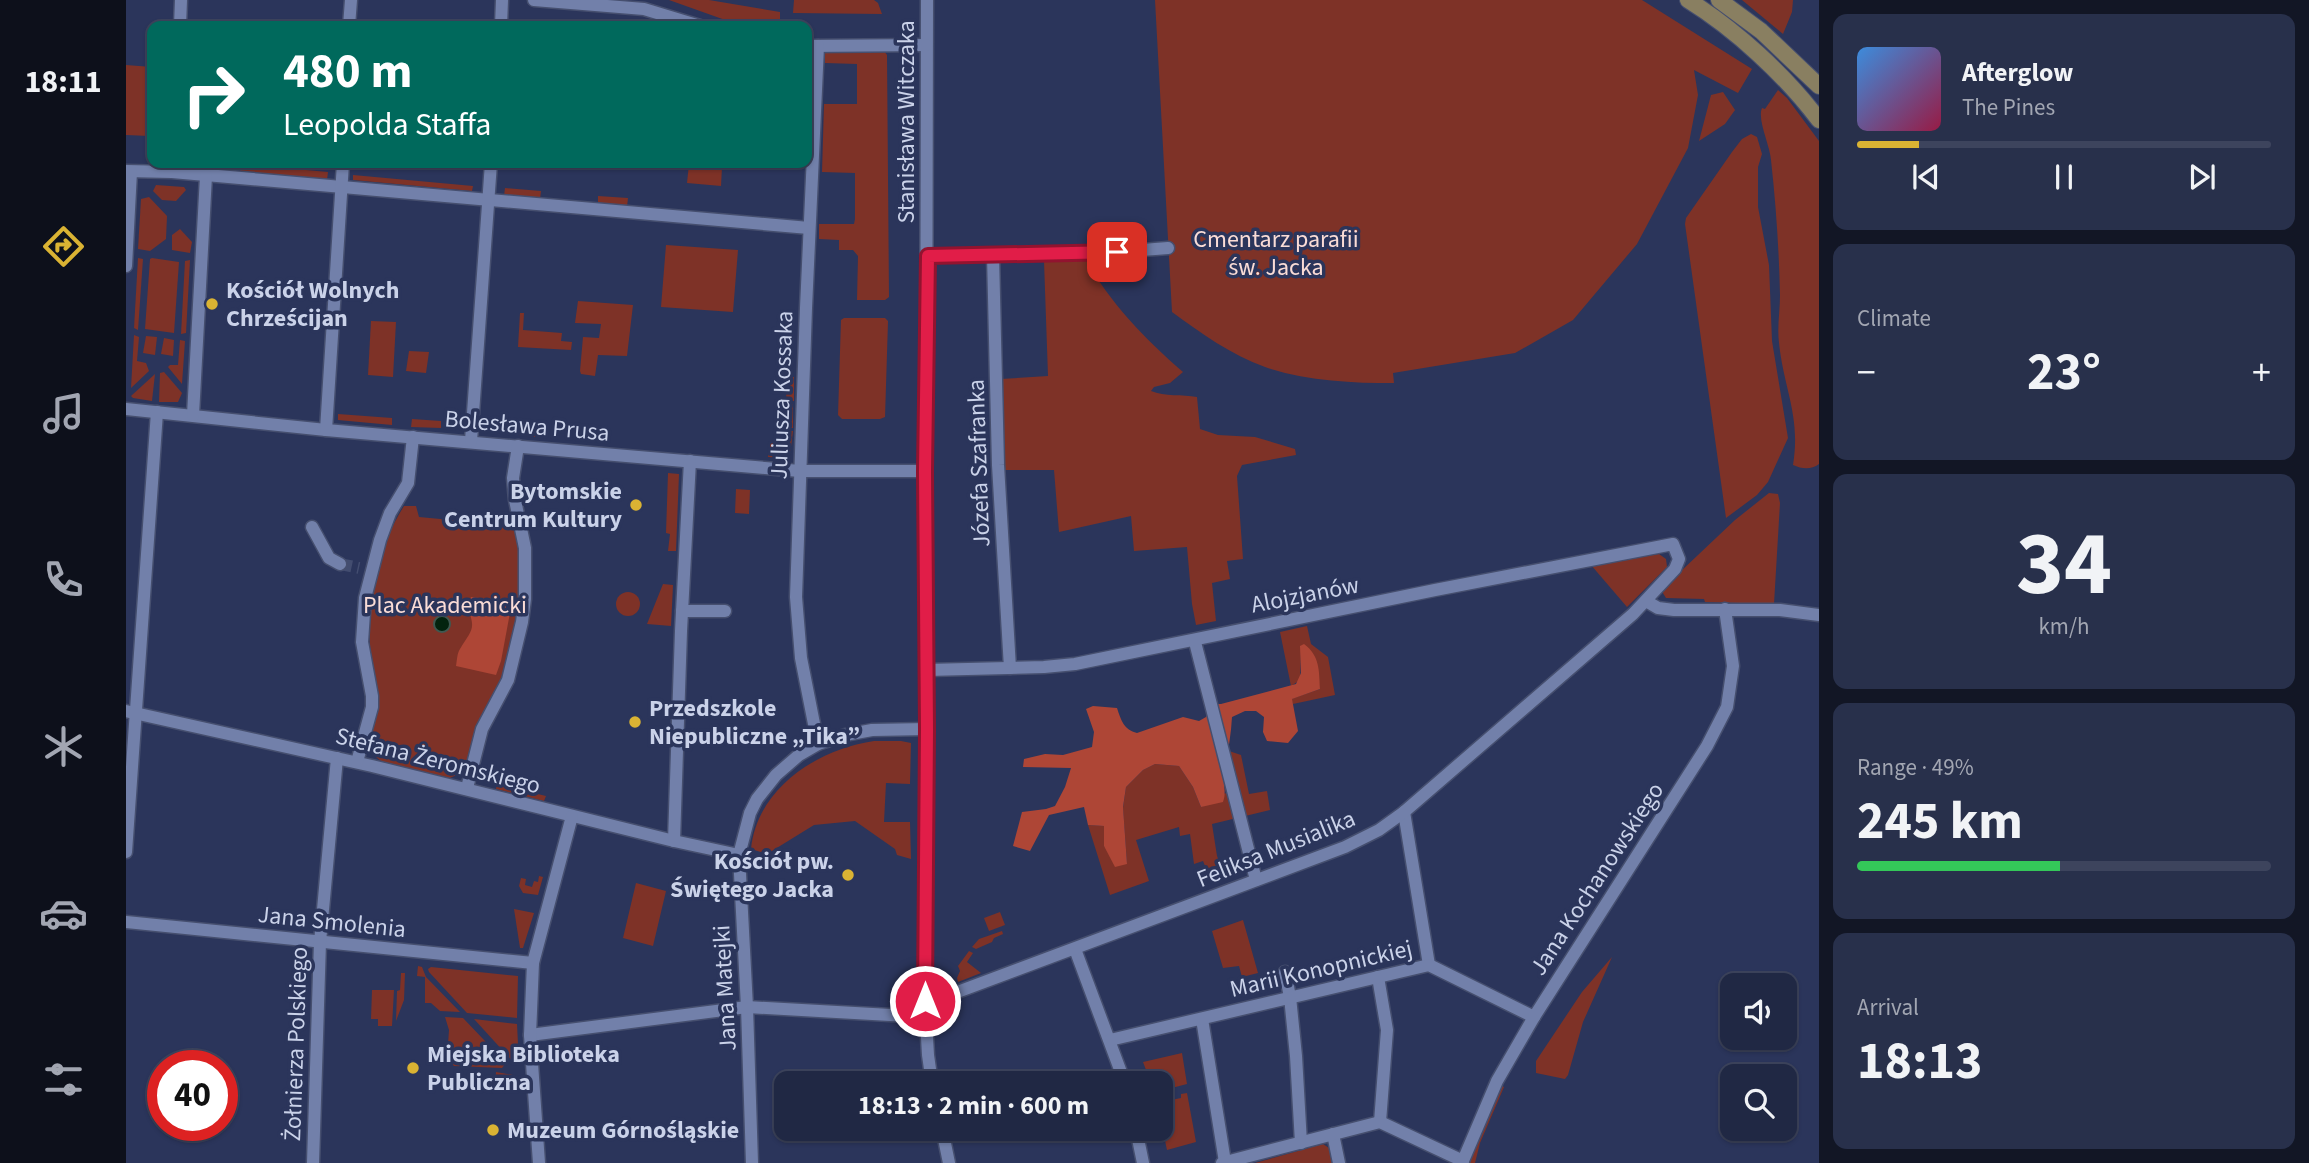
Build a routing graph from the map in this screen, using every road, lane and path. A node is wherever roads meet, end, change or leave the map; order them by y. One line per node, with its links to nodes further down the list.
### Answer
1 (181, 0): 9 (street)
2 (351, 0): 10 (street)
3 (502, 0): 11 (street)
4 (534, 0): 8 (street)
5 (927, 0): 13 (street, Stanisława Witczaka)
6 (1688, 0): 16 (main road)
7 (1718, 0): 15 (main road)
8 (644, 5): 12 (street)
9 (180, 21)
10 (349, 21)
11 (500, 21)
12 (687, 21)
13 (926, 45): 14 (street); 28 (street, Stanisława Witczaka)
14 (812, 46)
15 (1819, 86)
16 (1819, 120)
17 (172, 168): 21 (street); 22 (street)
18 (343, 168): 23 (street)
19 (491, 168): 24 (street)
20 (810, 168): 25 (street, Juliusza Kossaka)
21 (129, 172): 29 (street)
22 (206, 176): 23 (street); 32 (street)
23 (342, 188): 24 (street); 33 (street)
24 (488, 201): 25 (street); 35 (street)
25 (809, 228): 38 (street, Juliusza Kossaka)
26 (1168, 248): 27 (street)
27 (993, 255): 28 (street); 49 (street, Józefa Szafranka)
28 (928, 256): 39 (street, Stanisława Witczaka)
29 (126, 266)
30 (126, 409): 31 (street, Bolesława Prusa)
31 (157, 412): 32 (street, Bolesława Prusa); 51 (street)
32 (193, 415): 33 (street, Bolesława Prusa)
33 (326, 430): 34 (street, Bolesława Prusa)
34 (413, 437): 35 (street, Bolesława Prusa); 55 (street)
35 (471, 441): 36 (street, Bolesława Prusa)
36 (518, 446): 37 (street, Bolesława Prusa); 56 (street)
37 (690, 461): 38 (street, Bolesława Prusa); 45 (street)
38 (800, 471): 39 (street, Bolesława Prusa); 53 (street, Juliusza Kossaka)
39 (925, 471): 50 (street, Stanisława Witczaka)
40 (312, 527): 42 (street)
41 (1679, 559): 43 (street, Feliksa Musialika); 49 (street, Alojzjanów)
42 (340, 564)
43 (1646, 601): 44 (street); 57 (street, Feliksa Musialika)
44 (1726, 609): 47 (street); 74 (street, Jana Kochanowskiego)
45 (682, 611): 46 (street); 59 (street)
46 (725, 611)
47 (1819, 615)
48 (1196, 646): 62 (street)
49 (1010, 668): 50 (street, Alojzjanów)
50 (927, 670): 52 (street, Stanisława Witczaka)
51 (131, 711): 54 (street, Stefana Żeromskiego); 60 (street)
52 (927, 729): 53 (street, Jana Matejki); 71 (street, Stanisława Witczaka)
53 (818, 744): 61 (street, Jana Matejki)
54 (337, 758): 55 (street, Stefana Żeromskiego); 64 (street, Żołnierza Polskiego)
55 (357, 762): 56 (street, Stefana Żeromskiego)
56 (467, 788): 58 (street, Stefana Żeromskiego)
57 (1404, 812): 62 (street, Feliksa Musialika); 67 (street)
58 (572, 816): 59 (street, Stefana Żeromskiego); 66 (street)
59 (674, 841): 61 (street, Stefana Żeromskiego)
60 (126, 852)
61 (739, 855): 72 (street, Jana Matejki)
62 (1256, 880): 65 (street, Feliksa Musialika)
63 (126, 922): 64 (street, Jana Smolenia)
64 (320, 942): 66 (street, Jana Smolenia); 87 (street, Żołnierza Polskiego)
65 (1075, 949): 71 (street, Feliksa Musialika); 77 (street)
66 (533, 963): 76 (street)
67 (1429, 965): 69 (street, Marii Konopnickiej); 74 (street, Marii Konopnickiej)
68 (1285, 972): 70 (street)
69 (1378, 977): 70 (street, Marii Konopnickiej); 80 (street)
70 (1290, 997): 75 (street, Marii Konopnickiej); 84 (street)
71 (925, 1001): 73 (street, Stanisława Witczaka)
72 (747, 1007): 73 (street); 76 (street); 89 (street, Jana Matejki)
73 (926, 1017): 78 (street, Stanisława Witczaka)
74 (1534, 1017): 86 (street, Jana Kochanowskiego)
75 (1202, 1019): 77 (street, Marii Konopnickiej); 92 (street)
76 (530, 1035): 88 (street)
77 (1110, 1041): 79 (street)
78 (931, 1071)
79 (1121, 1071)
80 (1380, 1122): 81 (street); 86 (street)
81 (1333, 1134): 84 (street); 93 (street)
82 (944, 1141): 90 (street)
83 (1138, 1141): 91 (street)
84 (1301, 1143): 85 (street)
85 (1241, 1161): 92 (street)
86 (1463, 1162)
87 (313, 1163)
88 (539, 1163)
89 (752, 1163)
90 (949, 1163)
91 (1143, 1163)
92 (1224, 1163)
93 (1339, 1163)

